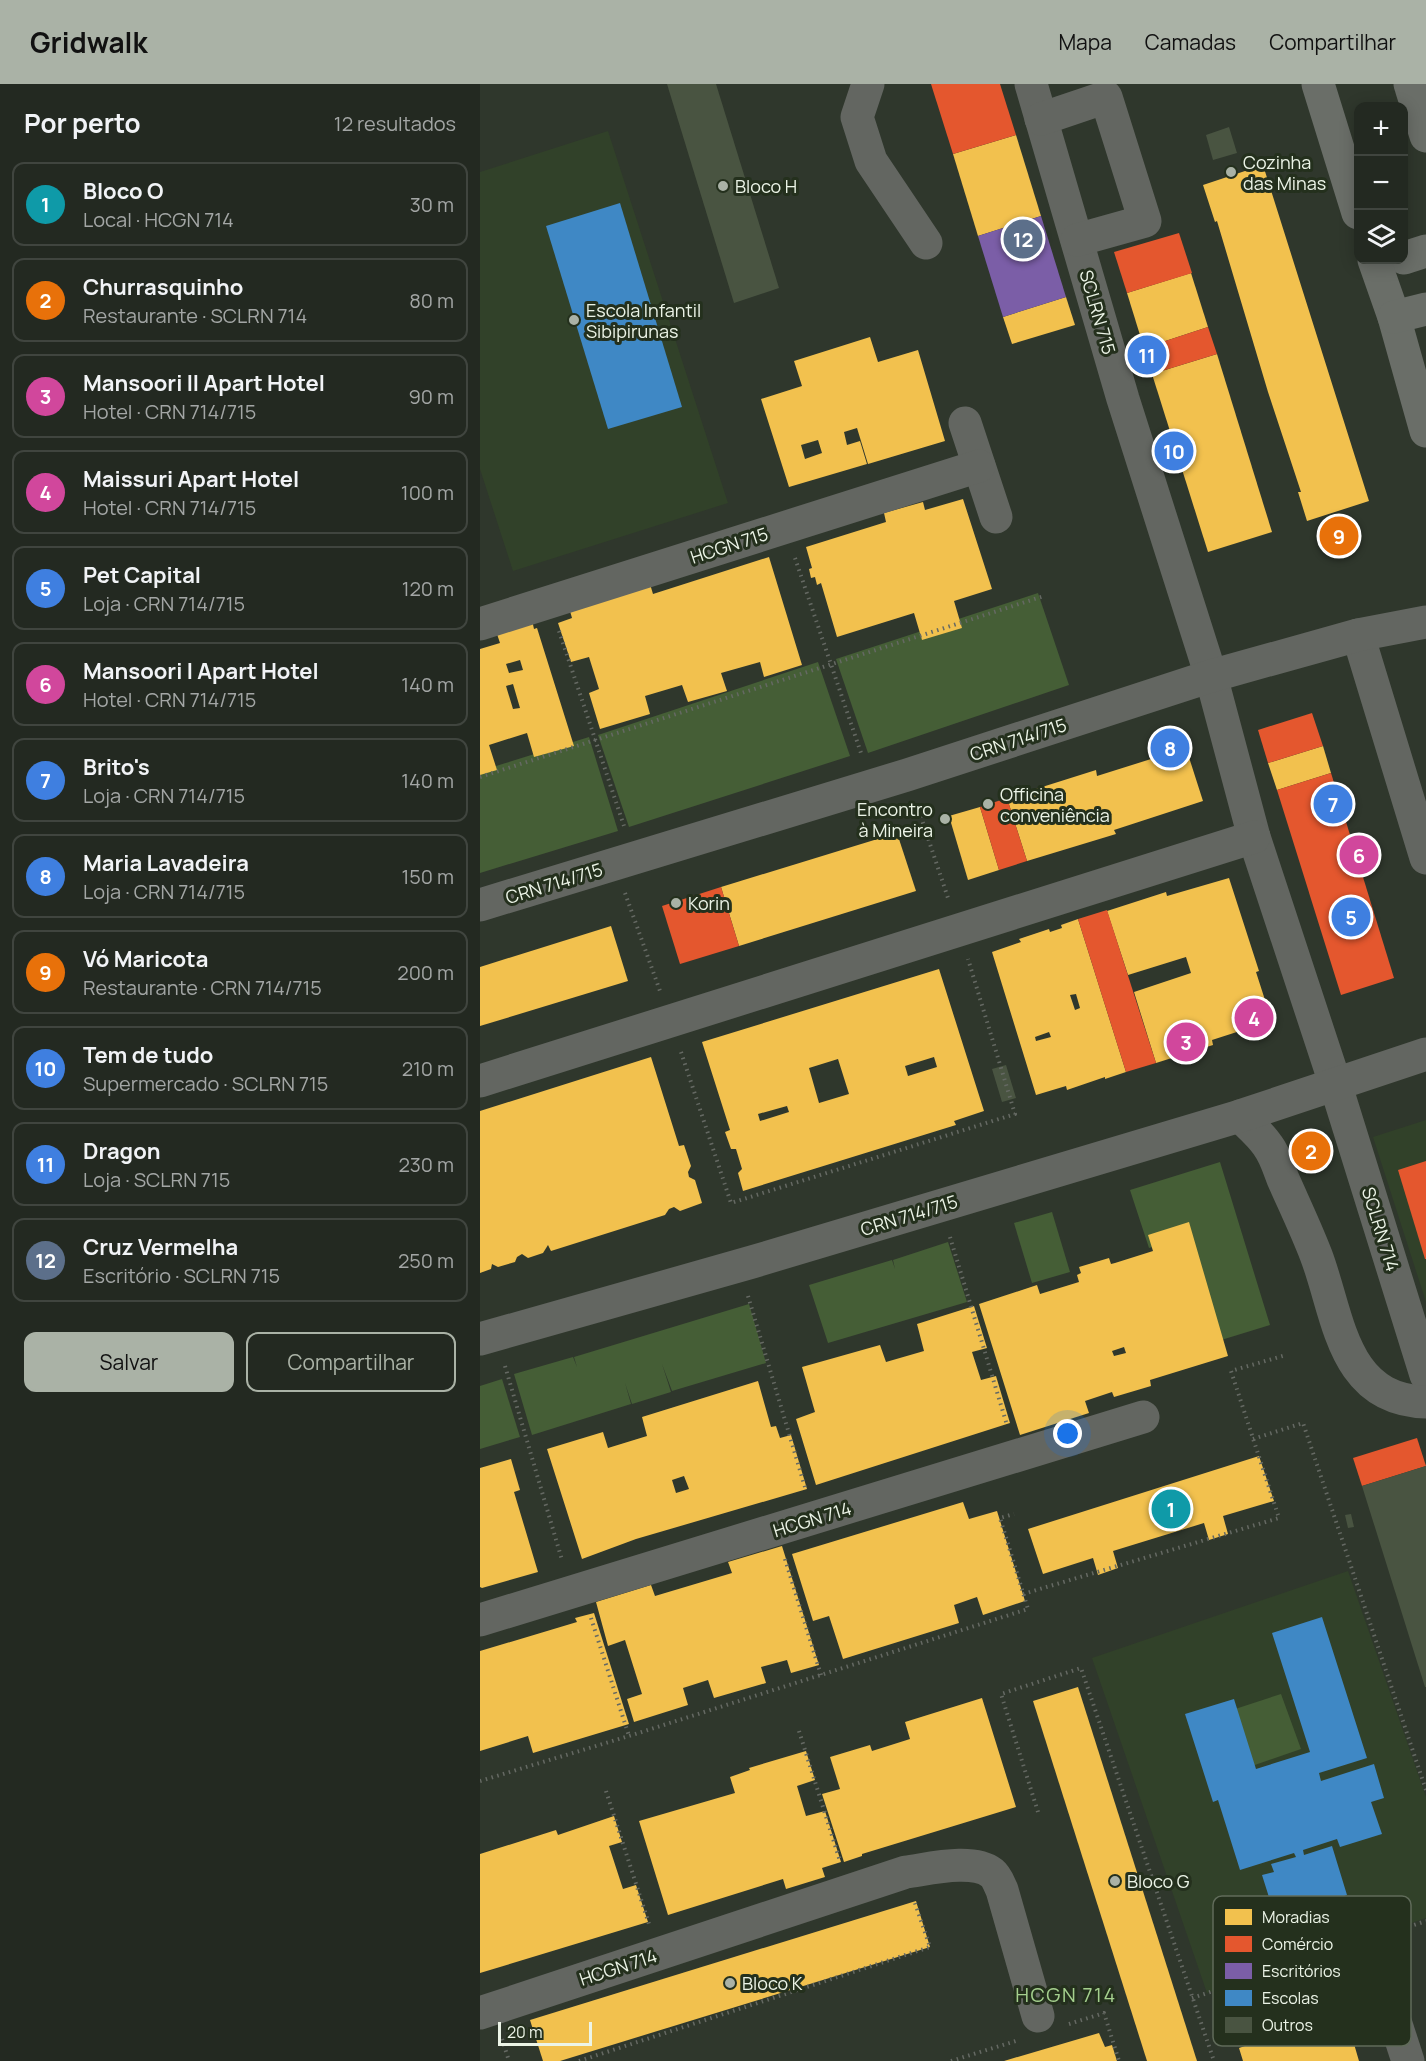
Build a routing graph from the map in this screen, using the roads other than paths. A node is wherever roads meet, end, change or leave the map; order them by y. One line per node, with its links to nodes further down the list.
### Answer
1 (868, 84): 11 (street)
2 (1031, 84): 5 (street, SCLRN 715)
3 (1318, 84): 7 (main road)
4 (1410, 84): 6 (main road)
5 (1041, 119): 10 (street, SCLRN 715); 10 (street)
6 (1426, 136)
7 (1340, 158): 8 (main road); 9 (main road)
8 (1354, 185)
9 (1358, 210)
10 (1077, 240): 24 (street, SCLRN 715)
11 (926, 243)
12 (1426, 251): 13 (main road)
13 (1408, 257)
14 (1375, 264): 16 (main road)
15 (1426, 309): 16 (main road)
16 (1394, 317): 18 (main road)
17 (965, 423): 19 (street)
18 (1426, 432)
19 (979, 466): 20 (street); 22 (street, HCGN 715)
20 (996, 518)
21 (1426, 622): 23 (street, CRN 714/715)
22 (480, 624)
23 (1358, 635): 24 (street, CRN 714/715); 26 (street)
24 (1211, 676): 25 (street); 27 (street, CRN 714/715)
25 (1254, 837): 29 (street); 30 (street)
26 (1426, 858)
27 (480, 905)
28 (1426, 1054): 30 (street, CRN 714/715)
29 (480, 1081)
30 (1335, 1083): 31 (street, CRN 714/715); 33 (street, SCLRN 714)
31 (1240, 1116): 32 (street, CRN 714/715); 34 (street)
32 (480, 1339)
33 (1426, 1375)
34 (1426, 1402)
35 (1143, 1416): 36 (street, HCGN 714)
36 (480, 1620)
37 (480, 2013): 38 (street, HCGN 714)
38 (1038, 2016)
39 (1403, 2046): 40 (street)
40 (1408, 2061)

